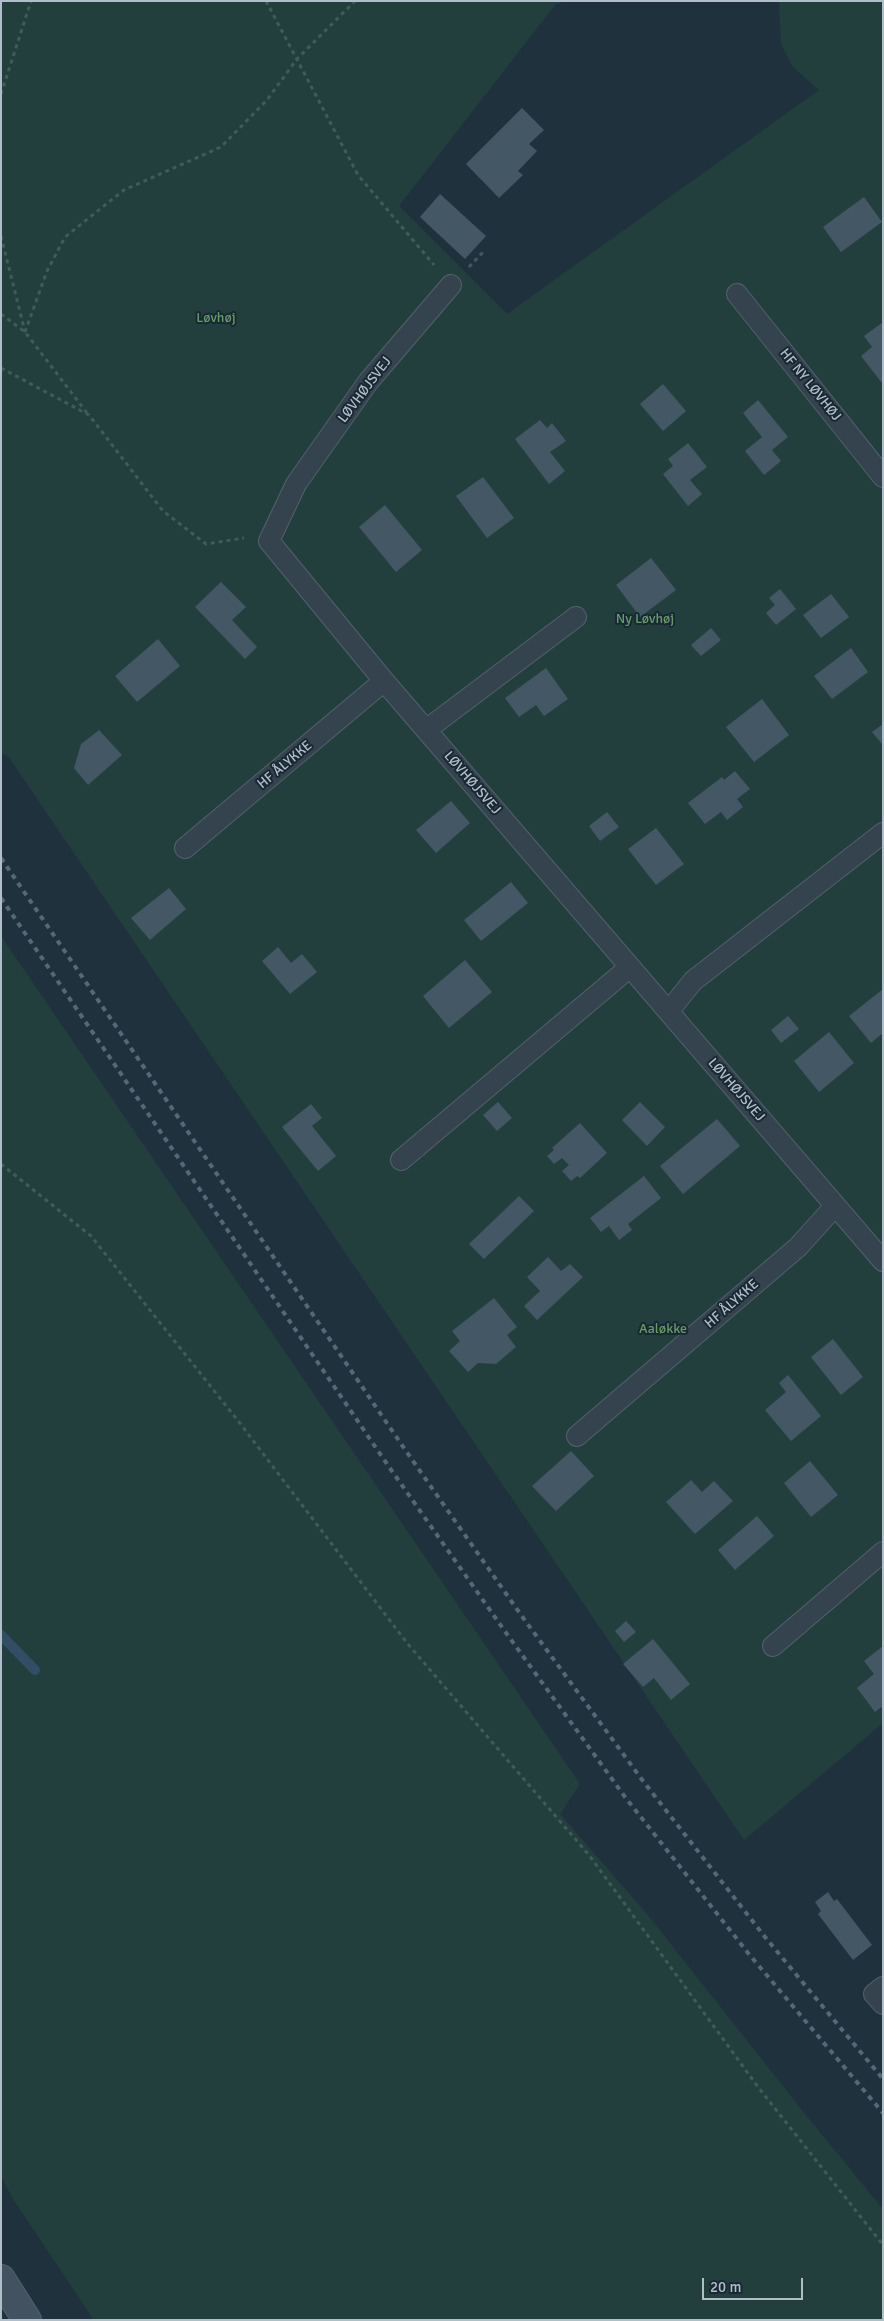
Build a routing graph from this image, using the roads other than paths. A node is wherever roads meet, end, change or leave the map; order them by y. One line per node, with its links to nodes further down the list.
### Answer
1 (451, 285): 5 (lane, LØVHØJSVEJ)
2 (737, 294): 3 (lane, HF NY LØVHØJ)
3 (883, 477)
4 (576, 617): 6 (lane)
5 (384, 681): 6 (lane, LØVHØJSVEJ); 8 (lane, HF ÅLYKKE)
6 (426, 730): 9 (lane, LØVHØJSVEJ)
7 (883, 833): 10 (lane)
8 (185, 848)
9 (630, 967): 10 (lane, LØVHØJSVEJ); 11 (lane)
10 (669, 1011): 12 (lane, LØVHØJSVEJ)
11 (401, 1160)
12 (835, 1206): 13 (lane, LØVHØJSVEJ); 14 (lane, HF ÅLYKKE)
13 (883, 1262)
14 (577, 1436)
15 (883, 1552): 16 (lane)
16 (773, 1646)
17 (883, 1987): 18 (lane)
18 (883, 2004)
19 (1, 2279): 20 (main road)
20 (27, 2320)

